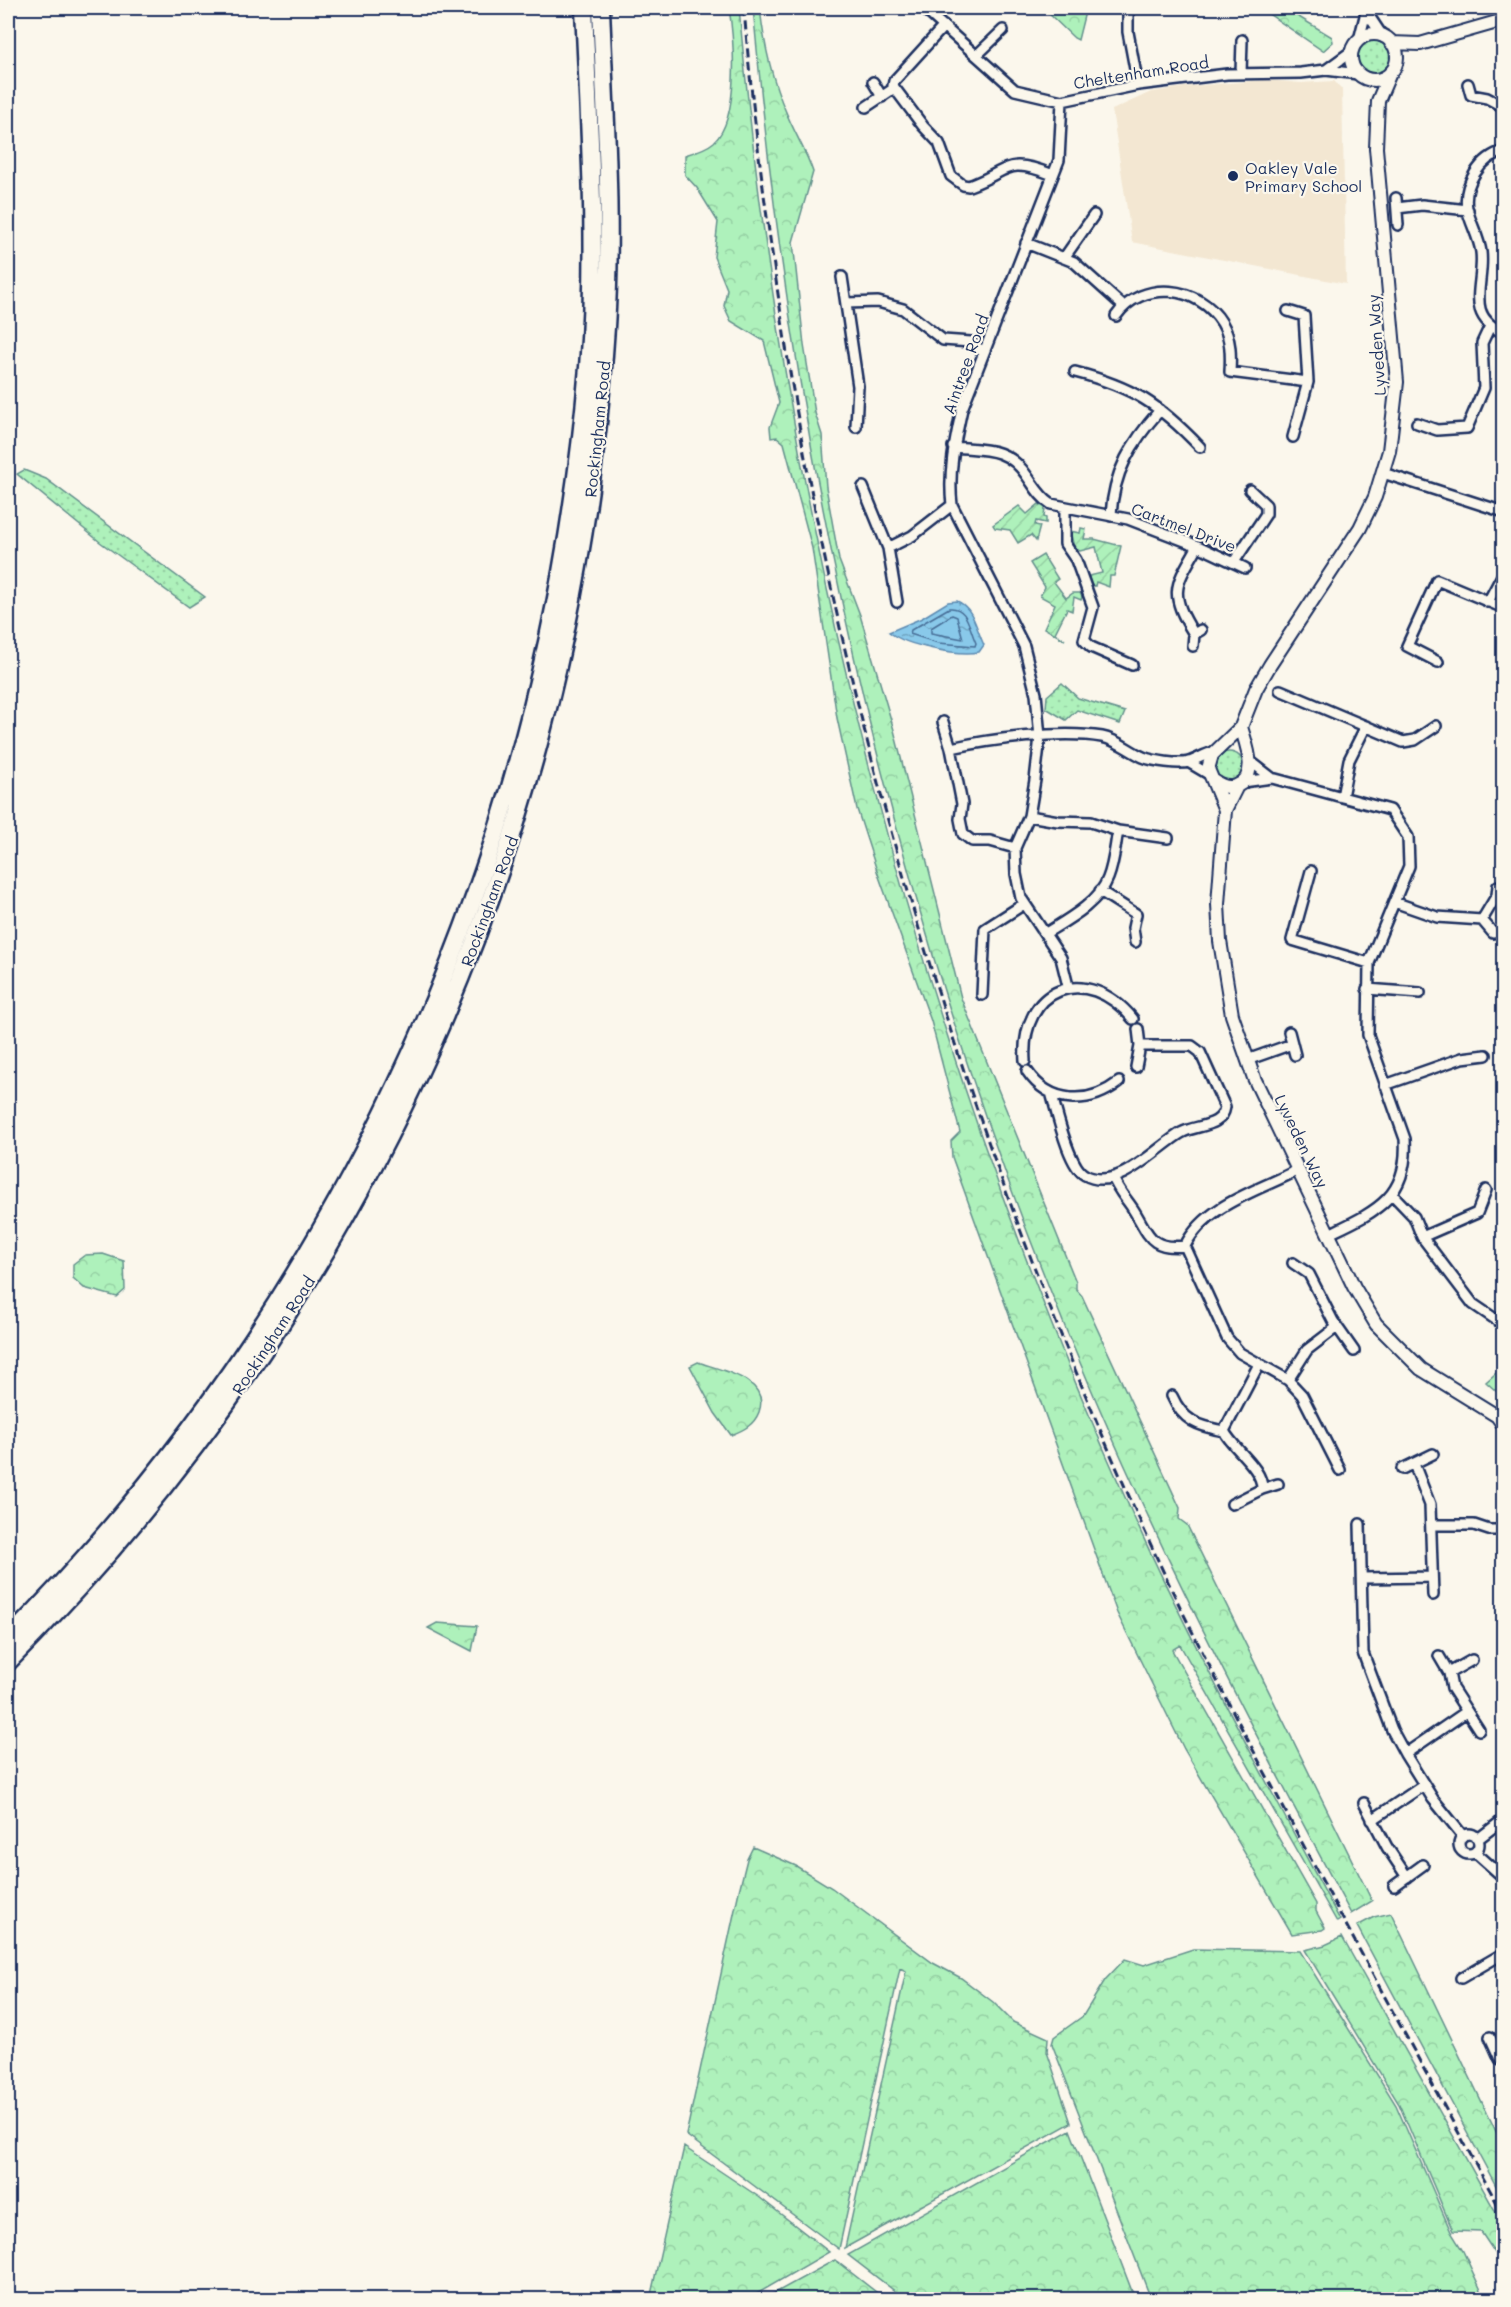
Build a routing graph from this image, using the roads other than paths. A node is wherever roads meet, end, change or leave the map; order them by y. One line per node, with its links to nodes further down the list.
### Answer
1 (585, 8): 151 (highway, Rockingham Road)
2 (601, 8): 154 (highway, Rockingham Road)
3 (923, 8): 7 (street, Cheltenham Road)
4 (1128, 8): 21 (street)
5 (1367, 10): 10 (street); 11 (street)
6 (1503, 20): 12 (street, Lyveden Way)
7 (944, 26): 14 (street, Cheltenham Road); 22 (street)
8 (1003, 30): 14 (street)
9 (1242, 40): 17 (street)
10 (1359, 40): 11 (street); 13 (street)
11 (1387, 40): 12 (street, Lyveden Way); 15 (street)
12 (1419, 44): 15 (street, Lyveden Way)
13 (1352, 51): 16 (street); 18 (street)
14 (977, 56): 24 (street, Cheltenham Road)
15 (1392, 69): 18 (street); 25 (street, Lyveden Way)
16 (1326, 70): 17 (street, Cheltenham Road); 18 (street, Cheltenham Road)
17 (1241, 73): 21 (street, Cheltenham Road)
18 (1362, 76): 25 (street)
19 (873, 82): 23 (street)
20 (1468, 84): 27 (street)
21 (1138, 85): 24 (street, Cheltenham Road)
22 (893, 89): 23 (street); 29 (street)
23 (882, 97): 26 (street)
24 (1062, 101): 29 (street, Aintree Road)
25 (1378, 101): 55 (street, Lyveden Way)
26 (866, 107)
27 (1503, 107)
28 (1503, 152): 32 (street)
29 (1053, 175): 35 (street, Aintree Road)
30 (1396, 198): 31 (street)
31 (1397, 208): 32 (street); 34 (street)
32 (1468, 210): 42 (street)
33 (1094, 215): 36 (street)
34 (1398, 225)
35 (1026, 243): 36 (street); 44 (street, Aintree Road)
36 (1064, 258): 39 (street)
37 (842, 277): 38 (street)
38 (846, 303): 44 (street); 49 (street)
39 (1123, 306): 41 (street); 46 (street)
40 (1288, 311): 46 (street)
41 (1116, 316)
42 (1490, 327): 43 (street); 50 (street)
43 (1503, 333)
44 (983, 351): 53 (street, Aintree Road)
45 (1075, 372): 47 (street)
46 (1308, 382): 52 (street)
47 (1160, 410): 54 (street); 61 (street, Cartmel Drive)
48 (1417, 423): 50 (street)
49 (856, 427)
50 (1467, 428): 51 (street)
51 (1476, 436)
52 (1293, 437)
53 (953, 447): 58 (street, Aintree Road); 59 (street, Cartmel Drive)
54 (1200, 447)
55 (1383, 473): 60 (street); 77 (street, Lyveden Way)
56 (863, 487): 63 (street)
57 (1250, 490): 64 (street)
58 (952, 505): 63 (street); 78 (street, Aintree Road)
59 (1065, 507): 61 (street, Cartmel Drive); 72 (street)
60 (1503, 512)
61 (1111, 516): 62 (street, Cartmel Drive)
62 (1198, 546): 64 (street, Cartmel Drive); 70 (street)
63 (888, 548): 67 (street)
64 (1234, 562): 65 (street, Cartmel Drive)
65 (1245, 568)
66 (1503, 572): 68 (street)
67 (897, 602)
68 (1488, 602): 69 (street); 71 (street)
69 (1503, 608)
70 (1193, 646)
71 (1438, 662)
72 (1132, 665)
73 (1280, 690): 75 (street)
74 (944, 722): 79 (street)
75 (1366, 726): 76 (street); 86 (street)
76 (1436, 726)
77 (1241, 727): 80 (street, Lyveden Way); 81 (street, Lyveden Way)
78 (1040, 736): 79 (street); 82 (street); 88 (street, Aintree Road)
79 (951, 748): 91 (street)
80 (1218, 749): 81 (street); 82 (street); 83 (street)
81 (1248, 758): 84 (street); 85 (street, Lyveden Way)
82 (1188, 762): 83 (street)
83 (1212, 778): 85 (street); 87 (street, Lyveden Way)
84 (1272, 778): 85 (street); 86 (street)
85 (1240, 784): 87 (street, Lyveden Way)
86 (1342, 797): 95 (street)
87 (1225, 810): 113 (street, Lyveden Way)
88 (1029, 816): 89 (street); 91 (street, Aintree Road)
89 (1118, 831): 90 (street); 94 (street)
90 (1168, 838)
91 (1015, 848): 96 (street)
92 (1311, 871): 101 (street)
93 (1498, 886): 97 (street)
94 (1100, 891): 98 (street); 100 (street)
95 (1394, 902): 97 (street); 101 (street)
96 (1024, 904): 98 (street); 105 (street)
97 (1482, 920): 99 (street)
98 (1046, 933): 102 (street)
99 (1493, 933)
100 (1135, 942)
101 (1369, 963): 103 (street)
102 (1068, 986): 106 (street); 114 (street)
103 (1367, 989): 104 (street); 118 (street)
104 (1420, 993)
105 (982, 995)
106 (1133, 1019)
107 (1138, 1029): 110 (street)
108 (1289, 1032): 109 (street)
109 (1292, 1044): 111 (street); 113 (street)
110 (1140, 1046): 115 (street); 121 (street)
111 (1295, 1055)
112 (1486, 1055): 118 (street)
113 (1247, 1060): 120 (street, Lyveden Way)
114 (1025, 1061)
115 (1136, 1067)
116 (1027, 1071): 119 (street)
117 (1119, 1082): 119 (street)
118 (1385, 1085): 123 (street)
119 (1052, 1096): 121 (street)
120 (1298, 1170): 124 (street, Lyveden Way); 126 (street)
121 (1113, 1178): 126 (street)
122 (1486, 1190): 125 (street)
123 (1392, 1194): 124 (street); 125 (street)
124 (1329, 1234): 134 (street, Lyveden Way)
125 (1422, 1237): 128 (street)
126 (1185, 1246): 131 (street)
127 (1293, 1263): 129 (street)
128 (1503, 1317)
129 (1337, 1327): 130 (street); 132 (street)
130 (1354, 1351)
131 (1258, 1366): 132 (street); 135 (street)
132 (1288, 1380): 139 (street)
133 (1172, 1396): 135 (street)
134 (1501, 1419)
135 (1224, 1431): 141 (street)
136 (1433, 1454): 137 (street)
137 (1414, 1464): 138 (street); 145 (street)
138 (1402, 1469)
139 (1340, 1470)
140 (1278, 1484): 141 (street)
141 (1262, 1489): 142 (street)
142 (1232, 1504)
143 (1503, 1515): 146 (street)
144 (1360, 1524): 149 (street)
145 (1432, 1525): 146 (street); 148 (street)
146 (1502, 1530): 147 (street)
147 (1503, 1543)
148 (1432, 1577): 149 (street); 150 (street)
149 (1363, 1578): 158 (street)
150 (1432, 1595)
151 (8, 1639)
152 (1439, 1656): 155 (street)
153 (1472, 1660): 155 (street)
154 (8, 1662)
155 (1449, 1673): 156 (street)
156 (1466, 1712): 157 (street); 158 (street)
157 (1479, 1730)
158 (1405, 1754): 159 (street)
159 (1424, 1785): 162 (street); 163 (street)
160 (1364, 1803): 162 (street)
161 (1503, 1819): 164 (street)
162 (1372, 1820): 167 (street)
163 (1463, 1836): 164 (street); 165 (street)
164 (1478, 1839): 165 (street)
165 (1475, 1852): 168 (street)
166 (1423, 1865): 167 (street)
167 (1407, 1876): 169 (street)
168 (1503, 1878)
169 (1394, 1886)
170 (1503, 1953): 171 (street)
171 (1461, 1978)
172 (1490, 2037): 173 (street)
173 (1499, 2046): 174 (street)
174 (1500, 2059)

